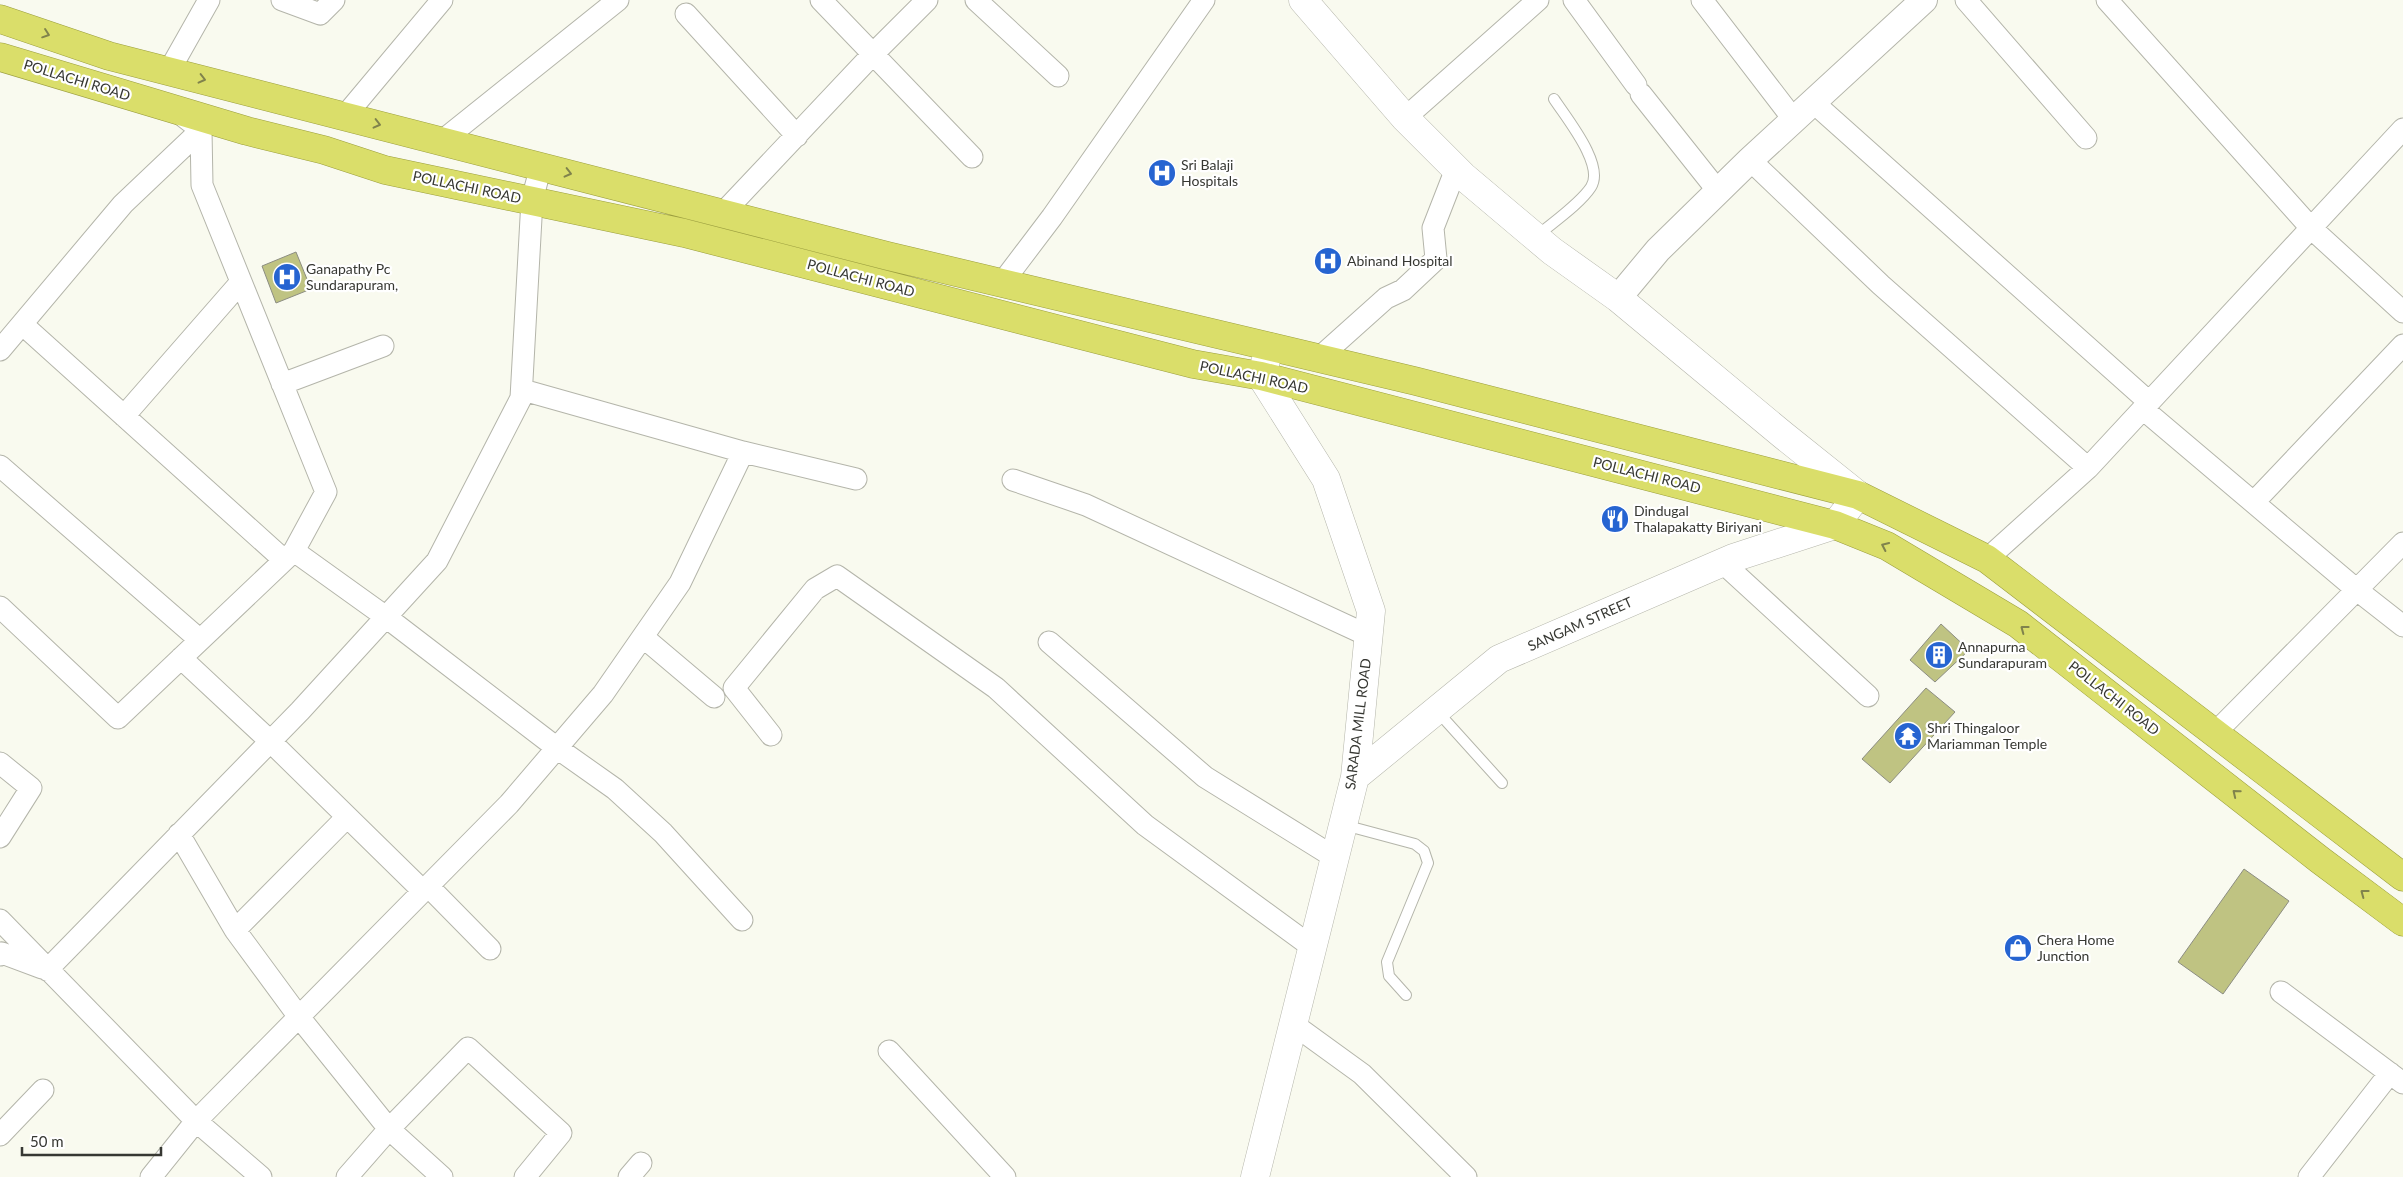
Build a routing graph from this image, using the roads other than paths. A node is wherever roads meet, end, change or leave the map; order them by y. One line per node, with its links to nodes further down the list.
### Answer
1 (209, 0): 21 (street)
2 (282, 0): 3 (street)
3 (334, 0)
4 (442, 0): 26 (street)
5 (618, 0): 33 (street)
6 (821, 0): 19 (street)
7 (927, 0): 19 (street)
8 (976, 0): 22 (street)
9 (1204, 0): 44 (street)
10 (1303, 0): 27 (main road)
11 (1538, 0): 27 (street)
12 (1574, 0): 38 (street)
13 (1702, 0): 28 (street)
14 (1924, 0): 24 (street)
15 (1966, 0): 32 (street)
16 (2107, 0): 41 (street)
17 (686, 14): 31 (street)
18 (0, 19): 21 (highway, one-way to 21)
19 (873, 54): 31 (street); 34 (street)
20 (0, 57): 25 (highway, POLLACHI ROAD)
21 (170, 71): 26 (highway, one-way to 26)
22 (1058, 76)
23 (1554, 99): 42 (lane)
24 (1814, 103): 28 (street); 56 (street)
25 (175, 110): 30 (street); 39 (highway, POLLACHI ROAD)
26 (345, 116): 33 (highway, one-way to 33)
27 (1406, 118): 37 (main road)
28 (1794, 120): 35 (street)
29 (2403, 129): 41 (street)
30 (201, 130): 43 (street); 47 (street)
31 (797, 136): 40 (street)
32 (2086, 138)
33 (442, 141): 36 (highway)
34 (972, 157)
35 (1750, 160): 38 (street); 60 (street)
36 (541, 166): 39 (street); 40 (highway, one-way to 40)
37 (1456, 169): 42 (main road); 52 (street)
38 (1718, 192): 45 (street)
39 (532, 200): 53 (highway, POLLACHI ROAD); 55 (street)
40 (723, 213): 44 (highway)
41 (2311, 228): 46 (street); 56 (street)
42 (1536, 237): 45 (main road)
43 (241, 282): 54 (street); 57 (street)
44 (1002, 282): 50 (highway)
45 (1618, 298): 63 (main road)
46 (2403, 312)
47 (22, 324): 51 (street); 57 (street)
48 (2403, 345): 64 (street)
49 (383, 346): 54 (street)
50 (1270, 347): 52 (highway); 53 (main road)
51 (0, 350)
52 (1319, 358): 63 (highway)
53 (1261, 376): 65 (highway, POLLACHI ROAD); 75 (main road, SARADA MILL ROAD)
54 (282, 384): 67 (street)
55 (523, 390): 58 (street); 72 (street)
56 (2146, 405): 60 (street); 64 (street)
57 (124, 416): 67 (street)
58 (743, 452): 61 (street); 74 (street)
59 (0, 466): 76 (street)
60 (2088, 468): 68 (street)
61 (856, 479)
62 (1012, 480): 75 (street)
63 (1858, 495): 65 (main road); 68 (highway)
64 (2254, 502): 70 (street)
65 (1835, 525): 69 (main road, SANGAM STREET); 95 (highway, POLLACHI ROAD, one-way to 65)
66 (2403, 543): 70 (street)
67 (289, 555): 72 (street); 76 (street)
68 (1987, 559): 82 (highway)
69 (1722, 562): 79 (street); 81 (main road, SANGAM STREET)
70 (2357, 590): 73 (street); 82 (street)
71 (0, 607): 78 (street)
72 (386, 617): 84 (street); 85 (street)
73 (2403, 626)
74 (643, 636): 80 (street); 85 (street)
75 (1369, 636): 87 (main road, SARADA MILL ROAD)
76 (200, 640): 78 (street)
77 (1049, 642): 94 (street)
78 (181, 658): 84 (street)
79 (1868, 696)
80 (714, 697)
81 (1436, 710): 87 (main road, SANGAM STREET); 88 (lane)
82 (2214, 733): 91 (highway)
83 (771, 735): 102 (street)
84 (270, 741): 89 (street); 92 (street)
85 (557, 748): 97 (street); 99 (street)
86 (0, 763): 93 (street)
87 (1355, 777): 90 (main road, SARADA MILL ROAD)
88 (1502, 783)
89 (347, 816): 97 (street); 101 (street)
90 (1343, 825): 94 (main road, SARADA MILL ROAD); 107 (lane)
91 (2343, 832): 95 (highway); 96 (highway)
92 (179, 834): 101 (street); 105 (street)
93 (0, 837)
94 (1334, 857): 102 (main road, SARADA MILL ROAD)
95 (2320, 860): 100 (highway, POLLACHI ROAD, one-way to 95)
96 (2403, 877)
97 (426, 889): 103 (street); 108 (street)
98 (0, 920): 105 (street)
99 (742, 920)
100 (2403, 922)
101 (235, 930): 108 (street)
102 (1312, 947): 109 (main road, SARADA MILL ROAD)
103 (490, 949)
104 (0, 955): 105 (street)
105 (47, 970): 113 (street)
106 (2281, 992): 111 (street)
107 (1406, 995)
108 (299, 1017): 113 (street); 114 (street)
109 (1293, 1024): 122 (main road, SARADA MILL ROAD); 123 (street)
110 (889, 1051): 121 (street)
111 (2396, 1078): 124 (street)
112 (43, 1090): 115 (street)
113 (196, 1121): 116 (street); 117 (street)
114 (389, 1129): 118 (street); 119 (street); 120 (street)
115 (0, 1134)
116 (150, 1177)
117 (261, 1177)
118 (347, 1177)
119 (442, 1177)
120 (525, 1177)
121 (1005, 1177)
122 (1255, 1177)
123 (1466, 1177)
124 (2309, 1177)

